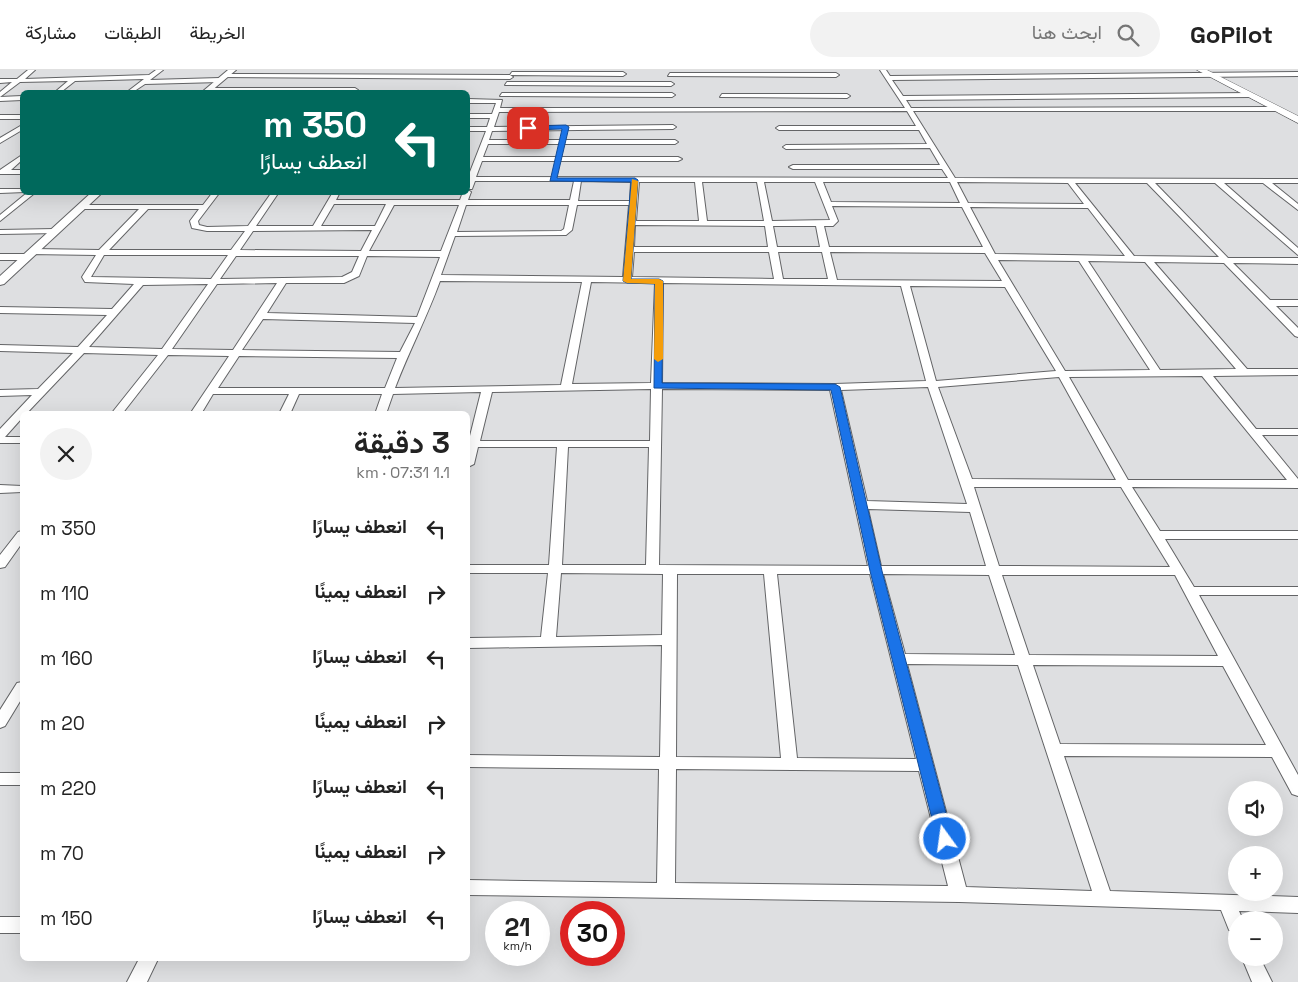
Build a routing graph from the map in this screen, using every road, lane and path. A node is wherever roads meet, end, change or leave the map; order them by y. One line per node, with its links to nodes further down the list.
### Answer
1 (32, 70): 32 (street)
2 (105, 70): 25 (street)
3 (160, 70): 24 (street)
4 (232, 70): 26 (street)
5 (313, 70): 19 (street)
6 (372, 70): 21 (street)
7 (417, 70): 22 (street)
8 (883, 70): 27 (street)
9 (1031, 70): 29 (street)
10 (1103, 70): 30 (street)
11 (1201, 70): 23 (main road)
12 (623, 72): 16 (street); 37 (street)
13 (670, 72): 18 (street); 38 (street)
14 (754, 72): 15 (street); 18 (street)
15 (835, 72): 48 (street)
16 (511, 73): 22 (street); 35 (street)
17 (1298, 74): 23 (street)
18 (718, 75): 47 (street)
19 (308, 76): 20 (street); 26 (street)
20 (319, 76): 21 (street); 45 (street)
21 (367, 76): 22 (street); 46 (street)
22 (413, 76)
23 (1213, 76): 30 (street); 55 (main road)
24 (152, 77): 25 (street); 34 (street)
25 (98, 78): 31 (street)
26 (222, 78): 34 (street); 44 (street)
27 (888, 78): 28 (street); 61 (street)
28 (966, 78): 29 (street); 39 (street)
29 (1038, 78): 30 (street); 40 (street)
30 (1111, 78): 41 (street)
31 (74, 79): 32 (street); 42 (street)
32 (18, 80): 33 (street); 52 (street)
33 (0, 81)
34 (144, 82): 43 (street)
35 (507, 84): 36 (street); 60 (street)
36 (576, 84): 37 (street); 53 (street)
37 (621, 84): 38 (street)
38 (671, 84): 54 (street)
39 (972, 84)
40 (1045, 85)
41 (1121, 86)
42 (60, 90)
43 (133, 90)
44 (209, 90)
45 (306, 90)
46 (355, 90)
47 (721, 90): 48 (street); 67 (street)
48 (844, 90): 69 (street)
49 (978, 91): 57 (street)
50 (1051, 91): 58 (street)
51 (1127, 91): 56 (street)
52 (0, 95)
53 (573, 95): 54 (street); 60 (street); 65 (street)
54 (672, 95): 66 (street)
55 (1250, 95): 56 (street); 64 (main road)
56 (1133, 96): 58 (street); 73 (street)
57 (983, 97): 58 (street); 61 (street); 71 (street)
58 (1057, 97): 72 (street)
59 (20, 98): 62 (street)
60 (501, 98): 63 (street); 74 (street)
61 (902, 98): 70 (street)
62 (0, 99)
63 (470, 101)
64 (1276, 109): 73 (street); 78 (main road)
65 (568, 110): 66 (street); 74 (street); 79 (street)
66 (672, 110): 67 (street); 80 (street)
67 (725, 110): 68 (street)
68 (774, 110): 69 (street); 83 (street)
69 (854, 110): 70 (street)
70 (909, 110): 71 (street); 84 (street)
71 (994, 110): 72 (street)
72 (1070, 110): 73 (street)
73 (1149, 110)
74 (495, 113): 76 (street); 82 (street)
75 (20, 116): 77 (street)
76 (470, 116)
77 (0, 117)
78 (1298, 120)
79 (566, 127): 80 (street); 82 (street); 88 (street)
80 (673, 127): 89 (street)
81 (20, 128): 86 (street)
82 (490, 128): 85 (street); 87 (street)
83 (779, 128): 84 (street); 91 (street)
84 (921, 128): 90 (street)
85 (470, 129)
86 (0, 141)
87 (485, 142): 88 (street); 93 (street)
88 (562, 142): 89 (street); 96 (street)
89 (675, 142): 95 (street)
90 (932, 146): 91 (street); 94 (street)
91 (789, 157): 94 (street); 102 (street)
92 (20, 158): 97 (street)
93 (479, 159): 96 (street); 100 (street)
94 (944, 167): 106 (street)
95 (679, 169): 96 (street); 101 (street); 105 (street)
96 (555, 170): 100 (street); 104 (street)
97 (2, 172): 98 (street)
98 (20, 172)
99 (760, 178): 101 (street); 102 (street); 137 (street)
100 (470, 179)
101 (698, 179): 136 (street)
102 (796, 179): 103 (street)
103 (818, 179): 106 (street); 127 (street)
104 (578, 180): 105 (street); 125 (street)
105 (635, 180): 126 (street)
106 (953, 181): 110 (street); 128 (street)
107 (1217, 181): 108 (street); 111 (street); 150 (street)
108 (1265, 181): 109 (street); 120 (street)
109 (1298, 181)
110 (1071, 182): 111 (street); 129 (street)
111 (1150, 182): 159 (street)
112 (0, 191): 113 (street)
113 (20, 191)
114 (29, 195): 134 (street)
115 (95, 195): 130 (street)
116 (215, 195): 132 (street)
117 (274, 195): 139 (street)
118 (336, 195): 122 (street)
119 (466, 195): 124 (street)
120 (1285, 197): 121 (street); 133 (street)
121 (1298, 197)
122 (332, 202): 123 (street); 140 (street)
123 (391, 202): 124 (street); 141 (street)
124 (463, 203): 125 (street); 144 (street)
125 (573, 203): 126 (street); 144 (street)
126 (633, 203): 135 (street)
127 (826, 204): 128 (street); 138 (street)
128 (965, 205): 129 (street); 152 (street)
129 (1090, 206): 157 (street)
130 (82, 207): 131 (street); 143 (street)
131 (146, 207): 132 (street); 148 (street)
132 (205, 207): 139 (street)
133 (1298, 208)
134 (2, 215)
135 (632, 223): 136 (street); 145 (street)
136 (703, 223): 137 (street)
137 (767, 224): 138 (street); 146 (street)
138 (819, 224): 147 (street)
139 (252, 228): 140 (street); 149 (street)
140 (316, 228): 141 (street)
141 (377, 228): 151 (street)
142 (0, 232): 143 (street)
143 (55, 232): 153 (street)
144 (452, 234): 154 (street)
145 (629, 249): 146 (street); 165 (street)
146 (772, 250): 147 (street); 169 (street)
147 (825, 250): 152 (street); 170 (street)
148 (102, 252): 149 (street); 153 (street); 168 (street)
149 (235, 252): 151 (street); 164 (street)
150 (1298, 252)
151 (364, 253): 154 (street); 162 (street)
152 (991, 253): 156 (street); 172 (street)
153 (30, 254): 155 (street); 167 (street)
154 (444, 254): 161 (street)
155 (0, 257)
156 (1082, 258): 157 (street); 188 (street)
157 (1132, 259): 158 (street)
158 (1147, 259): 159 (street); 186 (street)
159 (1227, 260): 160 (street); 173 (street)
160 (1298, 261)
161 (436, 278): 163 (street); 178 (street)
162 (284, 280): 164 (street); 177 (street)
163 (587, 280): 165 (street); 193 (street)
164 (216, 281): 168 (street); 182 (street)
165 (627, 281): 166 (street)
166 (659, 281): 169 (street); 191 (street)
167 (0, 282)
168 (140, 282): 176 (street)
169 (779, 282): 170 (street)
170 (833, 282): 171 (street)
171 (905, 283): 172 (street); 190 (street)
172 (1009, 284): 189 (street)
173 (1268, 303): 174 (street); 179 (street)
174 (1298, 304)
175 (0, 310): 176 (street)
176 (114, 312): 181 (street)
177 (260, 316): 178 (street); 183 (street)
178 (421, 320): 184 (street)
179 (1298, 334)
180 (0, 348): 181 (street)
181 (81, 350): 182 (street); 197 (street)
182 (165, 352): 183 (street); 201 (street)
183 (237, 353): 184 (street); 195 (street)
184 (403, 355): 196 (street)
185 (1204, 372): 186 (street); 188 (street); 206 (street)
186 (1244, 372): 187 (street)
187 (1298, 372)
188 (1157, 373): 189 (street)
189 (1062, 374): 190 (street); 216 (street)
190 (932, 384): 192 (street); 215 (street)
191 (658, 386): 192 (street); 193 (street); 213 (street)
192 (835, 387): 220 (street)
193 (566, 388): 194 (street)
194 (487, 390): 196 (street); 211 (street)
195 (212, 391): 198 (street); 202 (street)
196 (388, 391): 198 (street); 204 (street)
197 (39, 392): 199 (street); 200 (street)
198 (296, 392): 203 (street)
199 (0, 393)
200 (22, 411)
201 (118, 411)
202 (198, 411)
203 (286, 411)
204 (381, 411)
205 (20, 413): 208 (street)
206 (1254, 432): 207 (street); 217 (street)
207 (1298, 432)
208 (0, 435)
209 (0, 440): 210 (street)
210 (20, 440)
211 (473, 444): 212 (street); 214 (street)
212 (563, 444): 213 (street); 228 (street)
213 (656, 444): 230 (street)
214 (470, 456)
215 (967, 483): 216 (street); 221 (street)
216 (1124, 483): 217 (street); 222 (street)
217 (1297, 484)
218 (0, 489): 219 (street)
219 (20, 489)
220 (862, 505): 221 (street); 233 (street)
221 (975, 508): 229 (street)
222 (1156, 535): 223 (street); 234 (street)
223 (1298, 535)
224 (20, 537): 225 (street)
225 (11, 551): 226 (street)
226 (0, 564)
227 (470, 570): 228 (street)
228 (555, 570): 230 (street); 238 (street)
229 (994, 570): 233 (street); 234 (street); 241 (street)
230 (652, 571): 231 (street)
231 (670, 571): 232 (street); 237 (street)
232 (770, 571): 233 (street); 250 (street)
233 (876, 571): 240 (street)
234 (1179, 571): 235 (street)
235 (1190, 591): 236 (street); 242 (street)
236 (1298, 591)
237 (669, 640): 238 (street); 249 (street)
238 (548, 642): 239 (street)
239 (470, 643)
240 (899, 659): 241 (street); 251 (street)
241 (1024, 660): 242 (street); 246 (street)
242 (1228, 661): 247 (street)
243 (20, 690): 244 (street)
244 (12, 702): 245 (street)
245 (0, 722)
246 (1054, 750): 247 (street); 258 (street)
247 (1277, 751): 254 (street)
248 (470, 761): 249 (street)
249 (667, 763): 250 (street); 256 (street)
250 (790, 764): 251 (street)
251 (926, 765): 257 (street)
252 (0, 779): 253 (street)
253 (20, 779)
254 (1298, 790)
255 (470, 888): 256 (street)
256 (666, 891): 257 (street)
257 (959, 894): 258 (street)
258 (1103, 897): 259 (street)
259 (1226, 902): 260 (street); 261 (street)
260 (1298, 905)
261 (1230, 911)
262 (0, 925): 263 (street)
263 (20, 925)
264 (148, 961): 266 (street)
265 (1255, 966): 267 (street)
266 (137, 982)
267 (1262, 982)

